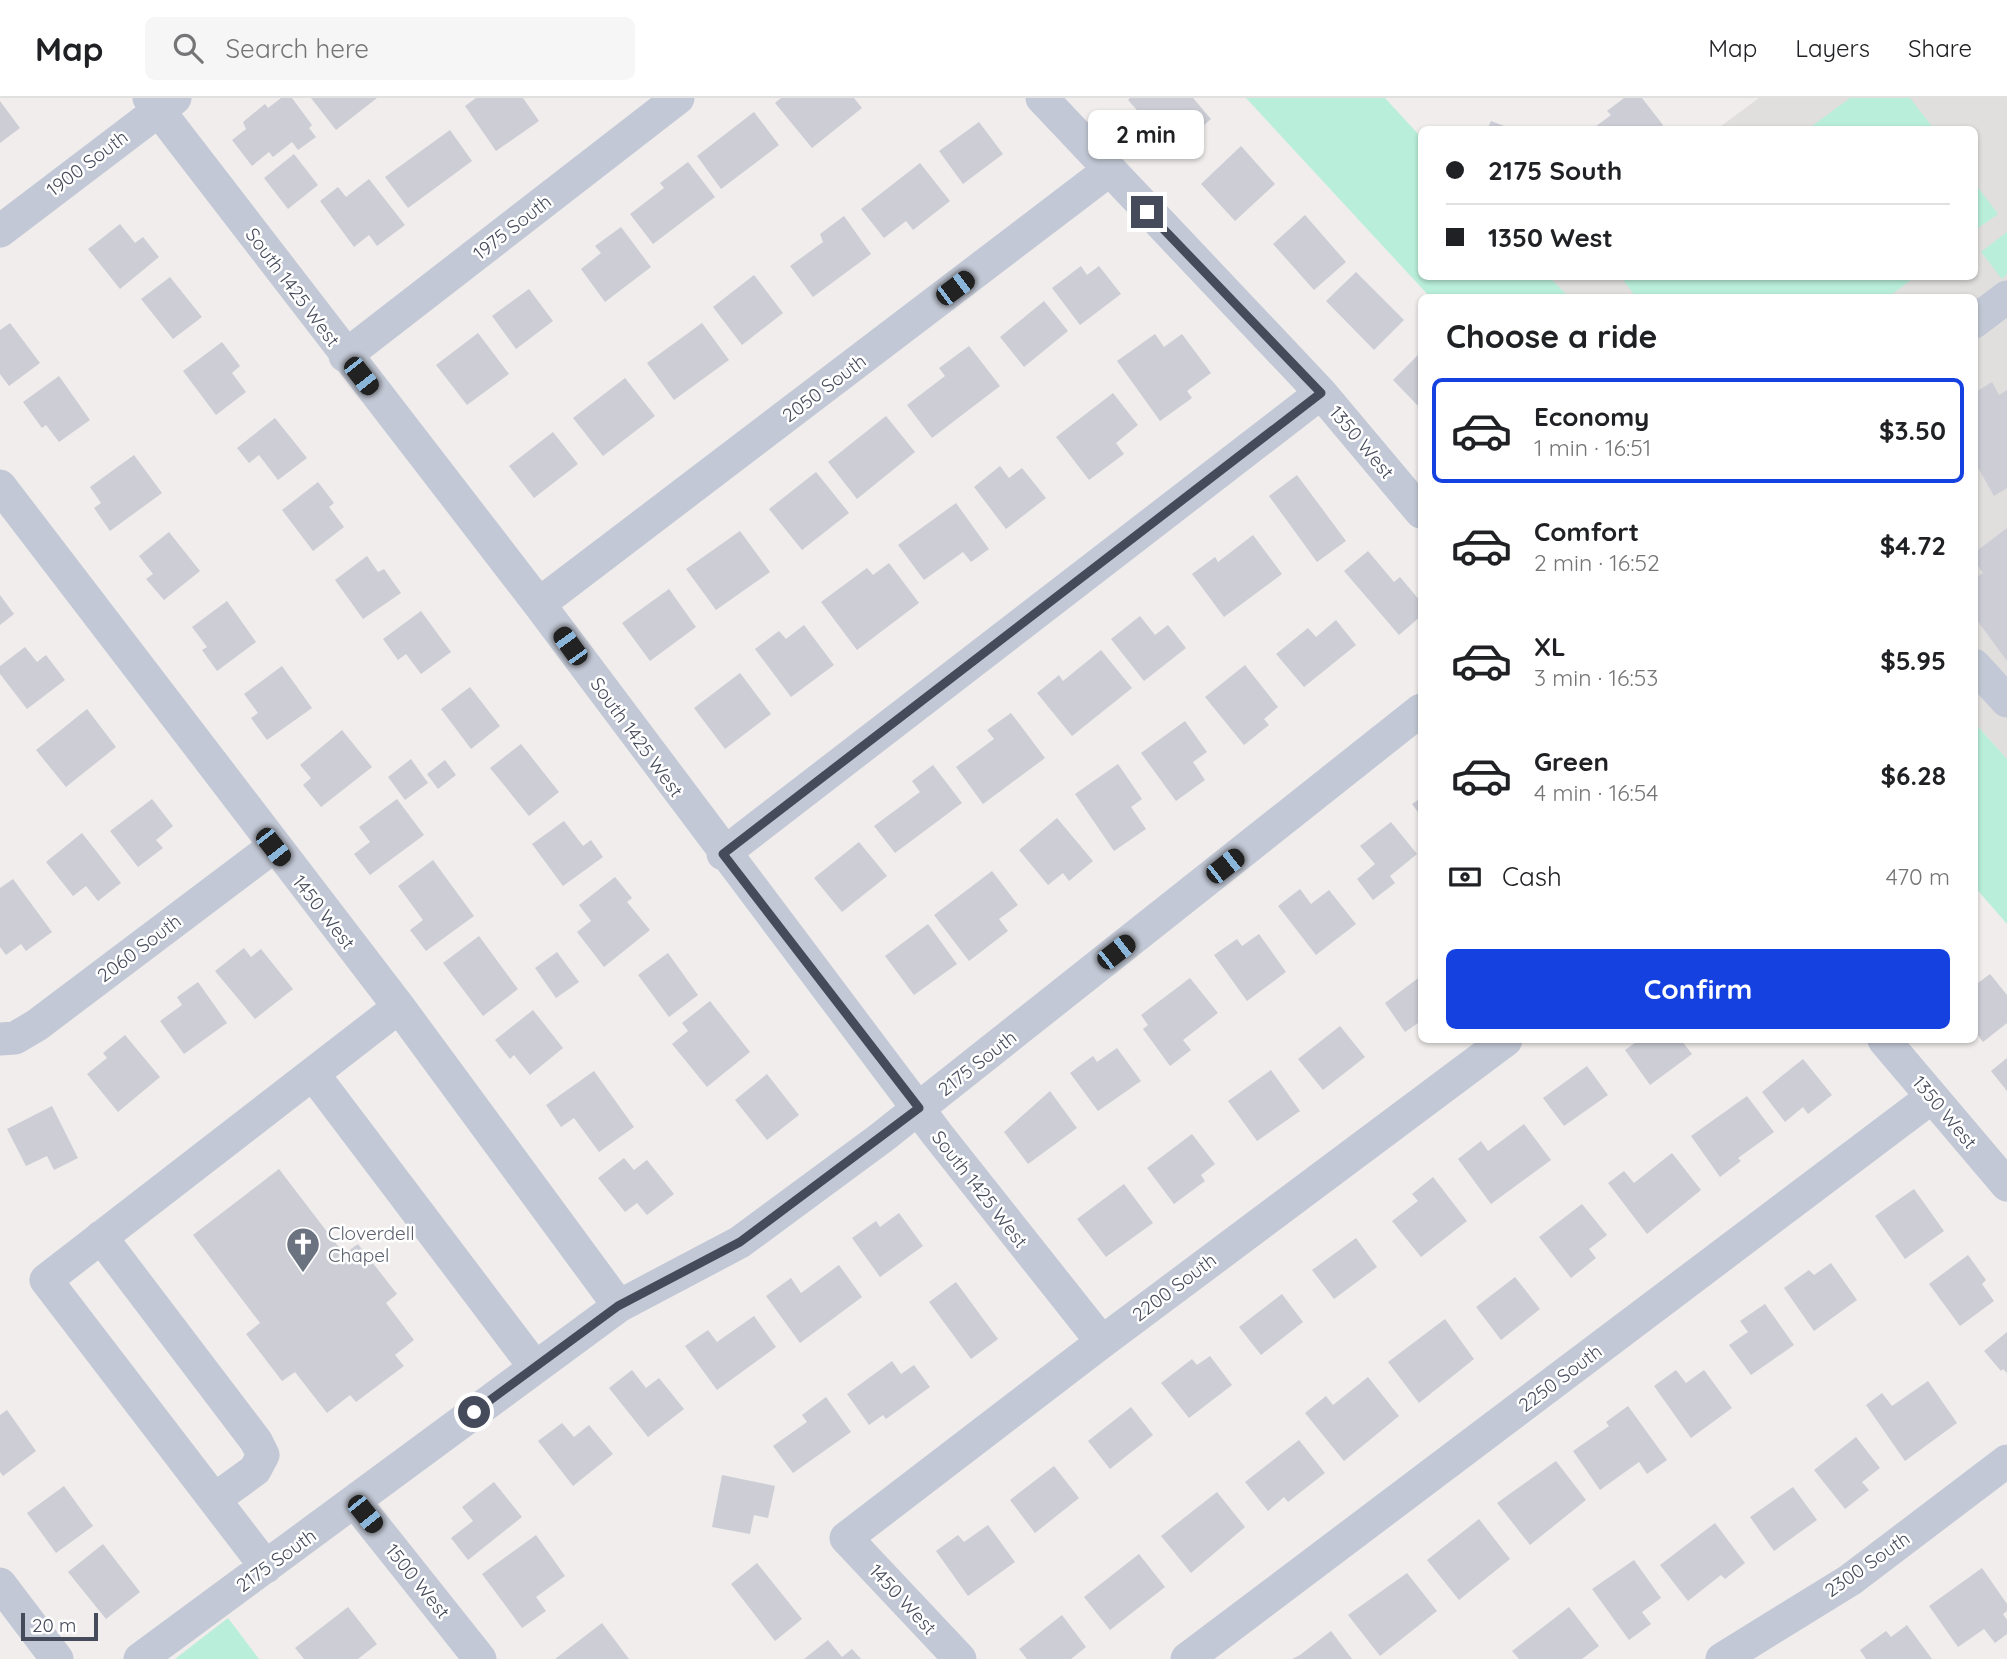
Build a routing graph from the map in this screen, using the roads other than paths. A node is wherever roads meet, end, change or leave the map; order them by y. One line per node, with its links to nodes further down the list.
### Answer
1 (678, 98): 8 (street, 1975 South)
2 (1042, 98): 4 (street, 1350 West)
3 (161, 102): 5 (street, 1900 South); 8 (street, South 1425 West)
4 (1108, 172): 9 (street, 1350 West); 12 (street, 2050 South)
5 (0, 231)
6 (2007, 297): 7 (street)
7 (1978, 319)
8 (345, 356): 12 (street, South 1425 West)
9 (1321, 393): 11 (street, 1350 West); 17 (street)
10 (0, 486): 16 (street, 1450 West)
11 (1418, 508)
12 (539, 604): 17 (street, South 1425 West)
13 (1978, 668): 14 (street)
14 (2007, 701)
15 (1418, 712): 24 (street, 2175 South)
16 (273, 847): 18 (street, 1450 West); 19 (street, 2060 South)
17 (723, 854): 24 (street, South 1425 West)
18 (398, 1007): 22 (street); 27 (street, 1450 West)
19 (0, 1039)
20 (1502, 1043): 28 (street, 2200 South)
21 (1887, 1043): 23 (street, 1350 West)
22 (313, 1074): 26 (street); 29 (street)
23 (1933, 1097): 25 (street, 1350 West); 40 (street, 2250 South)
24 (919, 1108): 27 (street, 2175 South); 28 (street, South 1425 West)
25 (2007, 1185)
26 (101, 1237): 31 (street); 31 (street)
27 (618, 1306): 29 (street, 2175 South)
28 (1102, 1342): 33 (street, 2200 South)
29 (534, 1366): 32 (street, 2175 South)
30 (2007, 1461): 41 (street, 2300 South)
31 (215, 1499): 34 (street)
32 (355, 1502): 34 (street, 2175 South); 38 (street, 1500 West)
33 (846, 1538): 39 (street, 1450 West)
34 (266, 1567): 37 (street, 2175 South)
35 (0, 1584): 36 (street)
36 (57, 1659)
37 (140, 1659)
38 (480, 1659)
39 (960, 1659)
40 (1187, 1659)
41 (1722, 1659)

